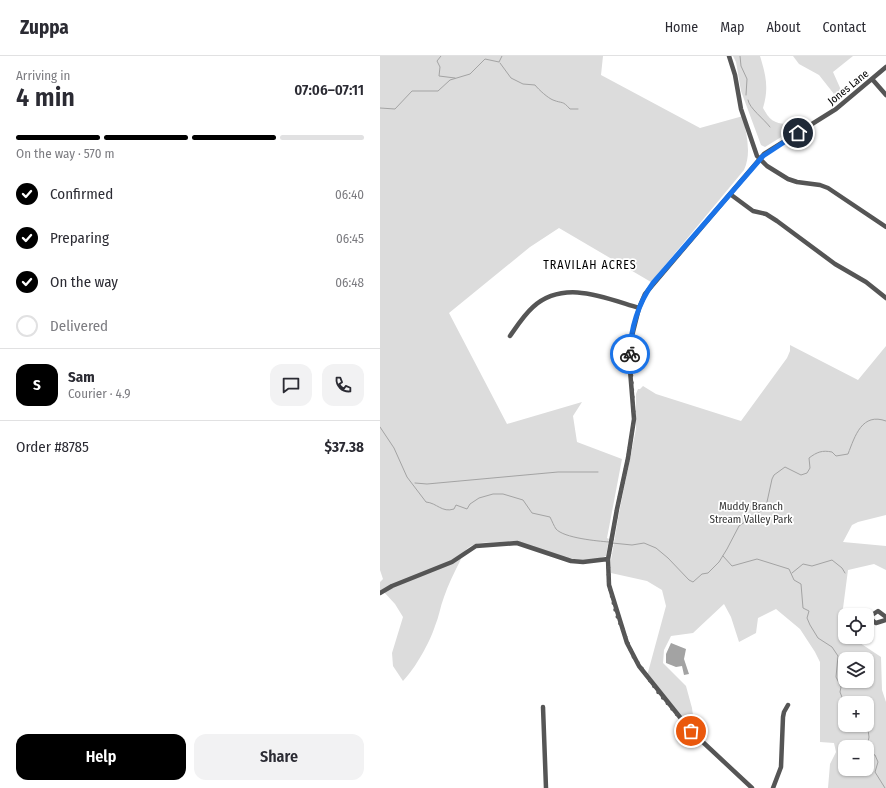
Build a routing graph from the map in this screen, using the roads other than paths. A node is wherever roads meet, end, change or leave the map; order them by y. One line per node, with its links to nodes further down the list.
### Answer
1 (729, 56): 5 (street)
2 (886, 67): 3 (street, Jones Lane)
3 (872, 79): 4 (street); 5 (street, Jones Lane)
4 (886, 95)
5 (760, 159): 6 (street, Jones Lane); 7 (street)
6 (730, 194): 8 (street); 9 (street, Jones Lane)
7 (886, 227)
8 (886, 298)
9 (639, 308): 10 (street); 11 (street, Jones Lane)
10 (510, 336)
11 (608, 560): 12 (street); 16 (street, Jones Lane)
12 (380, 593)
13 (788, 705): 17 (street)
14 (543, 707): 15 (street)
15 (546, 788)
16 (752, 788)
17 (773, 788)

